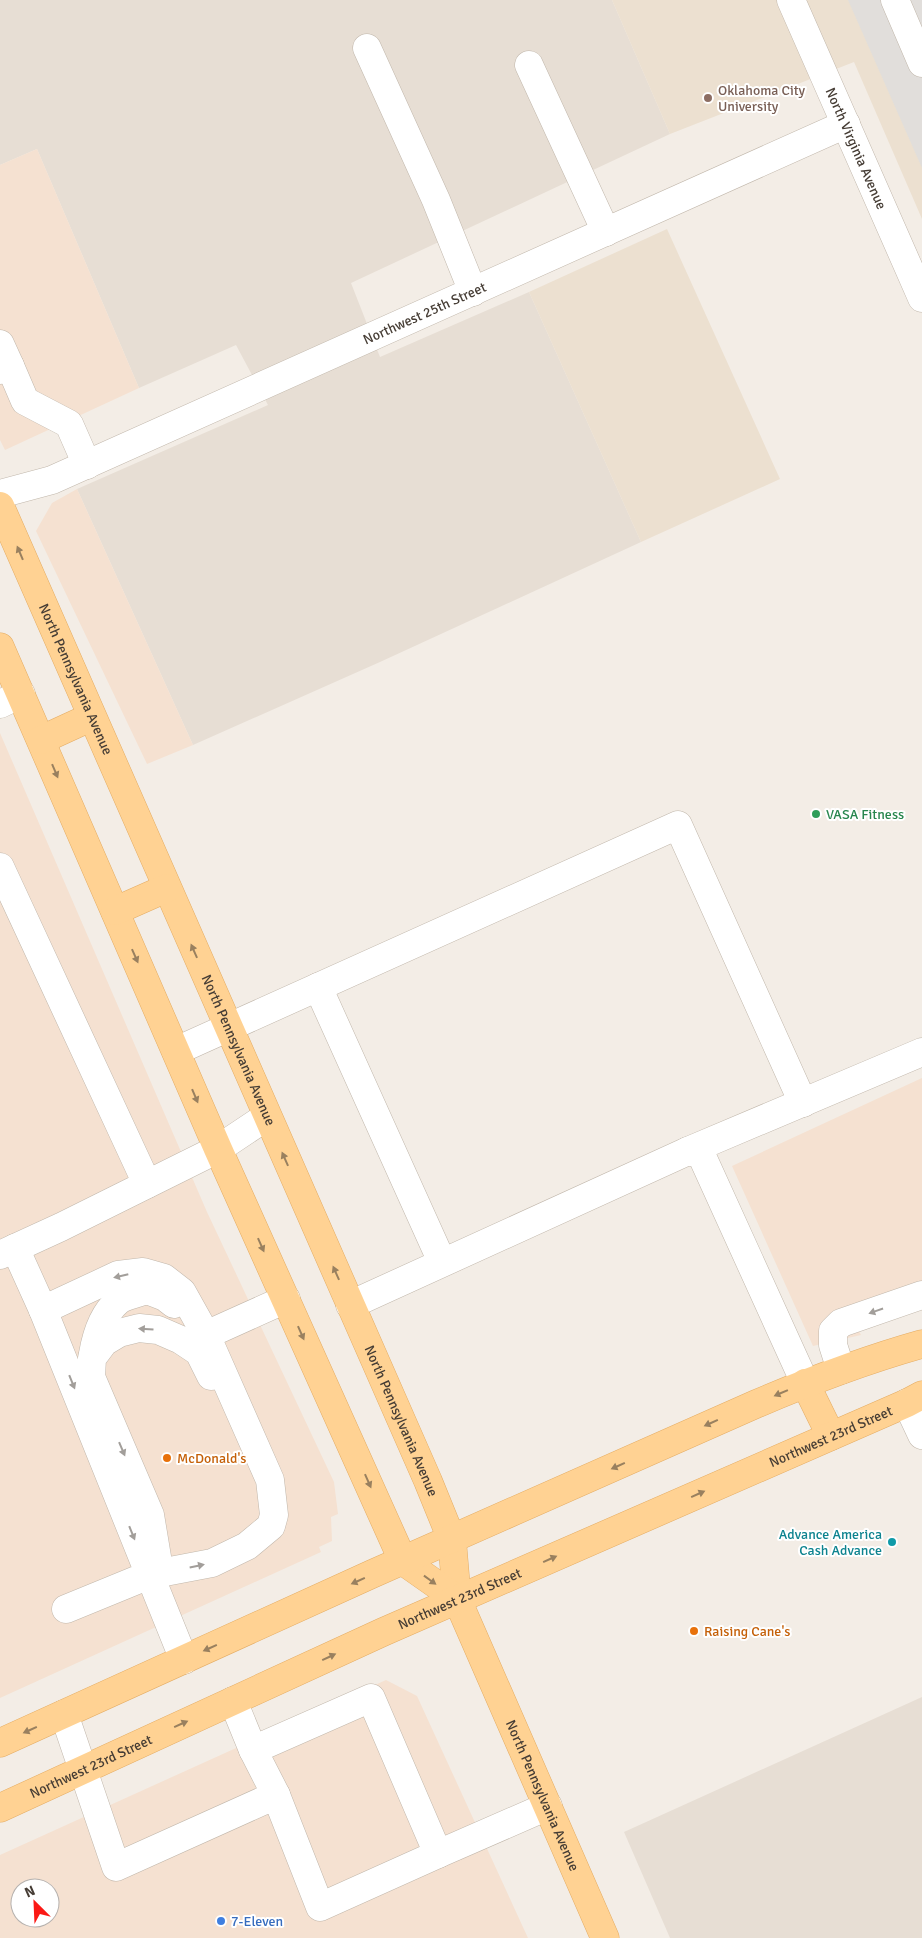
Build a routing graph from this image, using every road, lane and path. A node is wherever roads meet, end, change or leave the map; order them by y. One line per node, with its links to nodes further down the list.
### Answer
1 (791, 0): 6 (street, North Virginia Avenue)
2 (895, 0): 4 (street)
3 (367, 48): 8 (street)
4 (922, 63)
5 (529, 66): 7 (street)
6 (846, 124): 7 (street, Northwest 25th Street); 9 (street, North Virginia Avenue)
7 (606, 232): 8 (street, Northwest 25th Street)
8 (473, 292): 11 (street, Northwest 25th Street)
9 (922, 298)
10 (3, 360): 11 (street)
11 (87, 465): 12 (street, Northwest 25th Street)
12 (0, 494)
13 (0, 506): 16 (main road, North Pennsylvania Avenue, one-way to 13)
14 (0, 647): 15 (main road)
15 (10, 699): 17 (main road)
16 (91, 717): 17 (main road); 19 (main road, North Pennsylvania Avenue)
17 (41, 740): 20 (main road, one-way to 20)
18 (0, 867): 29 (street)
19 (167, 888): 20 (main road); 22 (main road, North Pennsylvania Avenue, one-way to 19)
20 (115, 911): 23 (main road, one-way to 23)
21 (318, 987): 22 (street); 25 (street); 31 (street)
22 (228, 1027): 23 (street); 26 (main road, North Pennsylvania Avenue)
23 (176, 1051): 27 (main road, one-way to 27)
24 (922, 1052): 25 (street)
25 (803, 1103): 28 (street)
26 (266, 1117): 27 (street); 34 (main road, North Pennsylvania Avenue, one-way to 26)
27 (218, 1149): 29 (street); 33 (main road, one-way to 33)
28 (688, 1151): 31 (street); 40 (street)
29 (147, 1184): 30 (street)
30 (8, 1251): 35 (street)
31 (442, 1262): 34 (street)
32 (922, 1295): 39 (street, one-way to 39)
33 (286, 1299): 36 (street); 45 (main road, one-way to 45)
34 (350, 1305): 44 (main road, North Pennsylvania Avenue)
35 (43, 1310): 36 (street, one-way to 35); 46 (street, one-way to 46)
36 (202, 1343): 38 (street, one-way to 38); 38 (street); 46 (street, one-way to 36)
37 (922, 1344): 39 (main road)
38 (92, 1358): 46 (street, one-way to 46)
39 (841, 1370): 40 (main road)
40 (805, 1383): 43 (main road); 44 (main road, one-way to 44)
41 (914, 1399): 42 (street); 43 (main road, Northwest 23rd Street)
42 (922, 1435)
43 (831, 1436): 47 (main road, Northwest 23rd Street, one-way to 43)
44 (452, 1540): 45 (main road); 47 (main road, North Pennsylvania Avenue)
45 (403, 1561): 47 (main road, one-way to 47); 49 (main road, one-way to 49)
46 (154, 1574): 48 (street); 49 (street)
47 (457, 1599): 50 (main road, Northwest 23rd Street, one-way to 47); 56 (main road, North Pennsylvania Avenue)
48 (66, 1609)
49 (184, 1660): 51 (main road)
50 (233, 1701): 53 (street); 54 (main road, Northwest 23rd Street, one-way to 50)
51 (64, 1714): 52 (main road, one-way to 52); 54 (street)
52 (0, 1743)
53 (253, 1750): 55 (street); 58 (street)
54 (84, 1769): 55 (street); 57 (main road, Northwest 23rd Street)
55 (276, 1795): 58 (street)
56 (548, 1806): 58 (street); 59 (main road, North Pennsylvania Avenue)
57 (0, 1808)
58 (438, 1854)
59 (605, 1938)

